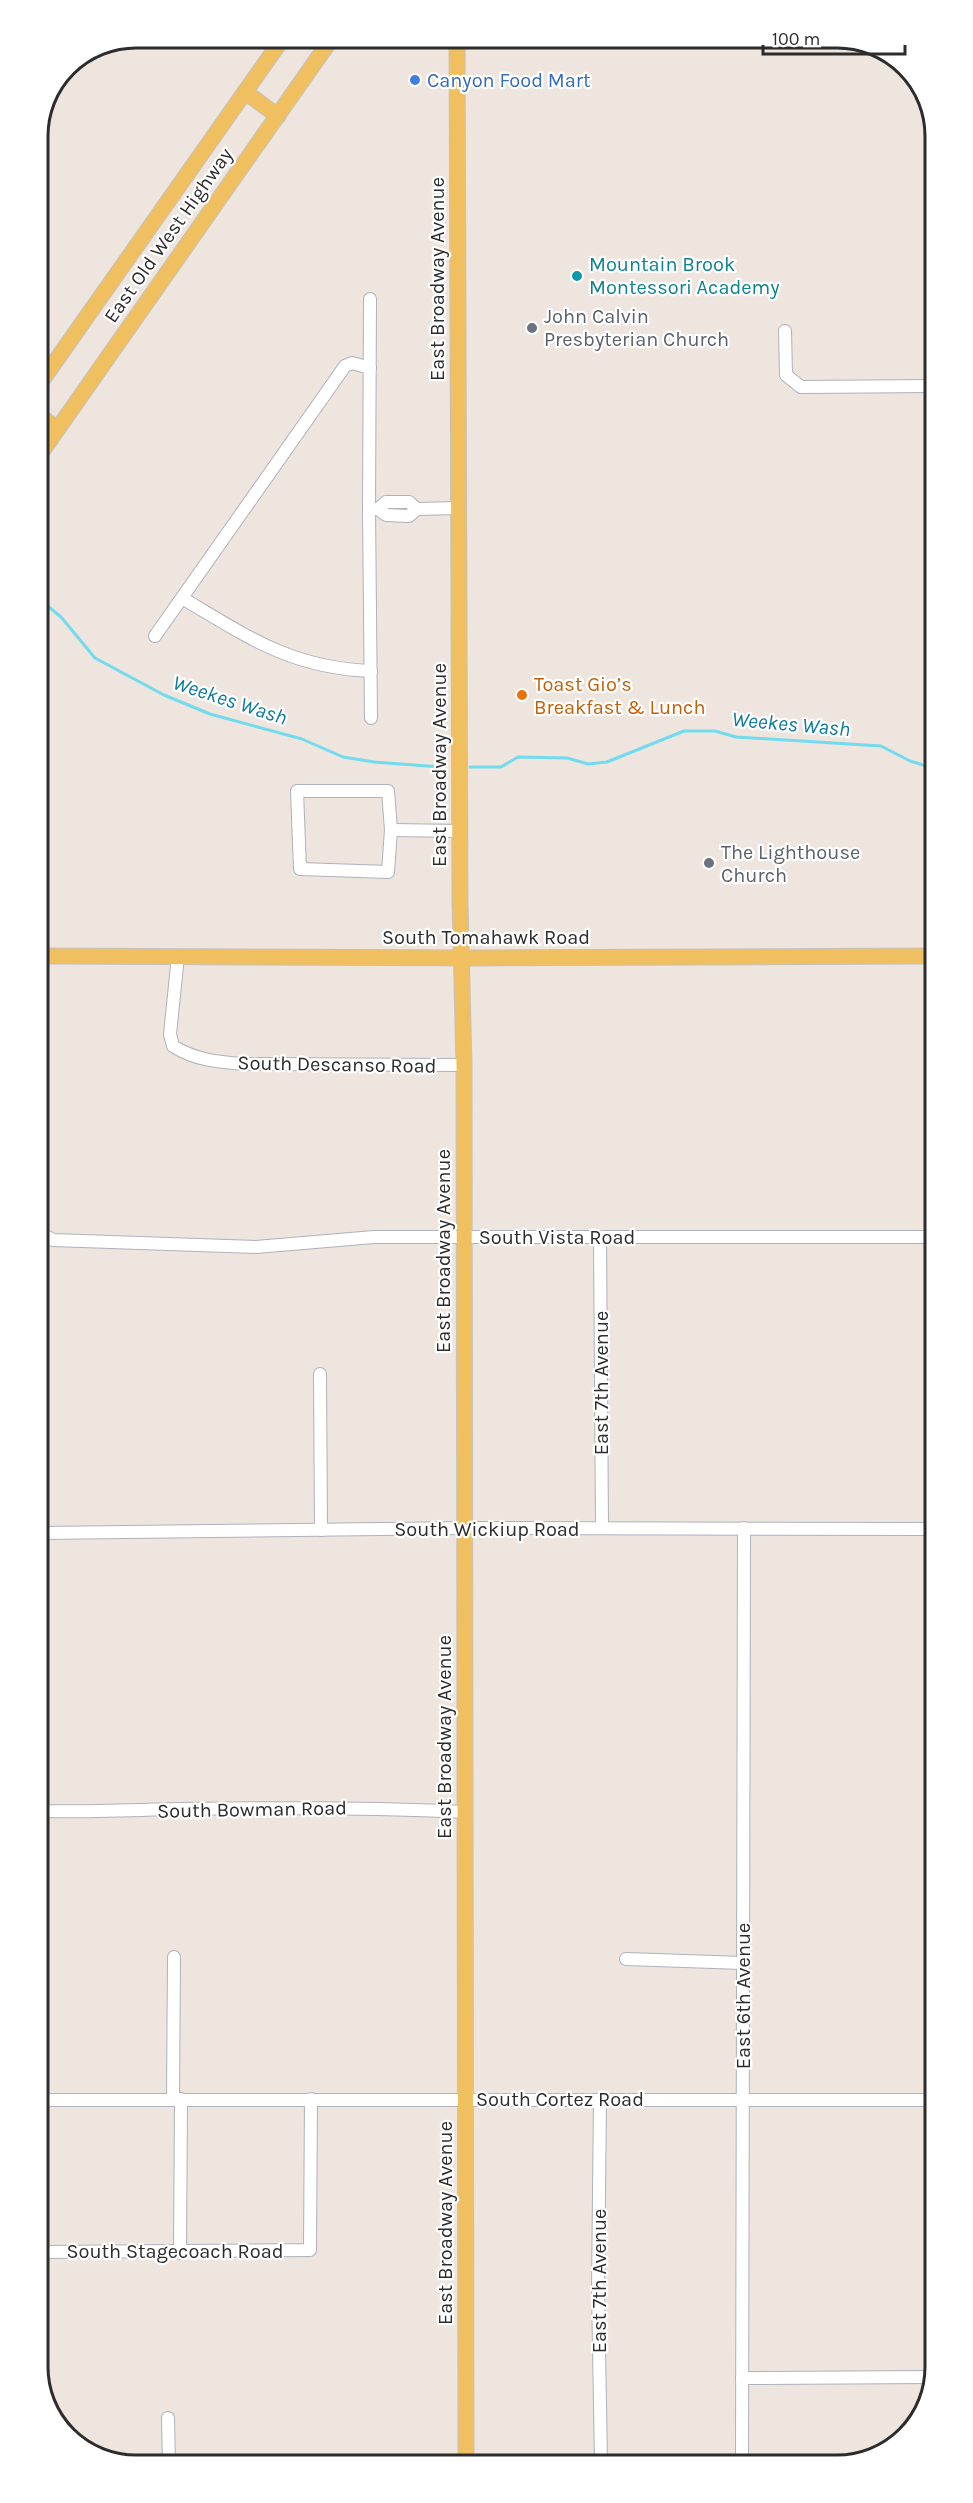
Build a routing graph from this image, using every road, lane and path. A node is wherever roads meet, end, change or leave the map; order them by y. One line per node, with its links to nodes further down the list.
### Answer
1 (276, 48): 4 (main road, East Old West Highway)
2 (325, 48): 5 (main road, East Old West Highway)
3 (457, 48): 14 (main road, East Broadway Avenue)
4 (245, 92): 5 (main road); 9 (main road, East Old West Highway)
5 (278, 116): 12 (main road, East Old West Highway)
6 (370, 299): 8 (street)
7 (785, 332): 10 (street)
8 (370, 368): 15 (street); 16 (street)
9 (48, 372)
10 (925, 386)
11 (48, 422): 12 (main road)
12 (58, 429): 13 (main road, East Old West Highway)
13 (48, 443)
14 (459, 508): 15 (street); 21 (main road, East Broadway Avenue)
15 (374, 509): 18 (street)
16 (182, 598): 17 (street); 18 (street)
17 (155, 636)
18 (371, 671): 19 (street)
19 (371, 718)
20 (391, 830): 20 (street); 21 (street)
21 (460, 831): 25 (main road, East Broadway Avenue)
22 (48, 956): 23 (main road, South Tomahawk Road)
23 (178, 956): 25 (main road, South Tomahawk Road); 26 (street, South Descanso Road)
24 (925, 956): 25 (main road, South Tomahawk Road)
25 (461, 958): 26 (main road, East Broadway Avenue)
26 (465, 1065): 27 (main road, East Broadway Avenue)
27 (464, 1236): 28 (street, South Vista Road); 30 (street, South Vista Road); 32 (main road, East Broadway Avenue)
28 (600, 1237): 29 (street, South Vista Road); 33 (street, East 7th Avenue)
29 (925, 1237)
30 (48, 1238)
31 (320, 1374): 36 (street)
32 (465, 1528): 33 (street, South Wickiup Road); 36 (street, South Wickiup Road); 39 (main road, East Broadway Avenue)
33 (602, 1528): 34 (street, South Wickiup Road)
34 (744, 1528): 35 (street, South Wickiup Road); 42 (street, East 6th Avenue)
35 (925, 1528)
36 (321, 1530): 37 (street, South Wickiup Road)
37 (48, 1533)
38 (48, 1810): 39 (street, South Bowman Road)
39 (464, 1812): 45 (main road, East Broadway Avenue)
40 (174, 1957): 43 (street)
41 (626, 1959): 42 (street)
42 (743, 1964): 46 (street, East 6th Avenue)
43 (177, 2099): 44 (street, South Cortez Road); 47 (street, South Cortez Road); 51 (street)
44 (311, 2099): 45 (street, South Cortez Road); 51 (street, South Stagecoach Road)
45 (466, 2099): 48 (street, South Cortez Road); 56 (main road, East Broadway Avenue)
46 (743, 2099): 48 (street, South Cortez Road); 49 (street, South Cortez Road); 53 (street, East 6th Avenue)
47 (48, 2100)
48 (600, 2100): 57 (street, East 7th Avenue)
49 (925, 2100)
50 (48, 2252): 51 (street, South Stagecoach Road)
51 (180, 2253)
52 (924, 2377): 53 (street)
53 (742, 2379): 58 (street, East 6th Avenue)
54 (168, 2418): 55 (street)
55 (169, 2455)
56 (466, 2455)
57 (601, 2455)
58 (742, 2455)

